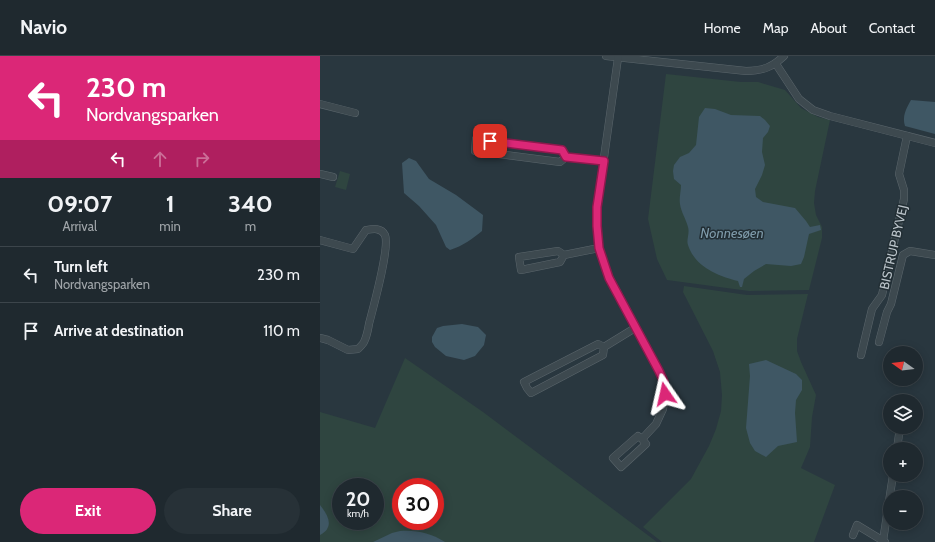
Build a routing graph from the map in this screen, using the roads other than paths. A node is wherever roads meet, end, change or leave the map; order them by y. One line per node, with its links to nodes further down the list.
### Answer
1 (606, 56): 3 (street)
2 (784, 56): 4 (street)
3 (618, 58): 4 (street); 10 (street)
4 (776, 64): 7 (street)
5 (320, 104): 6 (street)
6 (355, 113)
7 (907, 136): 8 (street); 21 (street, BISTRUP BYVEJ)
8 (935, 142)
9 (566, 157): 9 (street); 10 (street)
10 (604, 161): 14 (street)
11 (320, 174): 12 (street)
12 (333, 177)
13 (320, 242): 18 (street)
14 (599, 248): 15 (street); 17 (street)
15 (564, 255): 15 (street)
16 (935, 255): 19 (street)
17 (636, 328): 20 (street); 22 (street)
18 (320, 338)
19 (879, 342)
20 (604, 347): 20 (street)
21 (861, 356)
22 (642, 439): 22 (street)
23 (892, 482): 25 (street)
24 (853, 535): 25 (street)
25 (884, 541)

